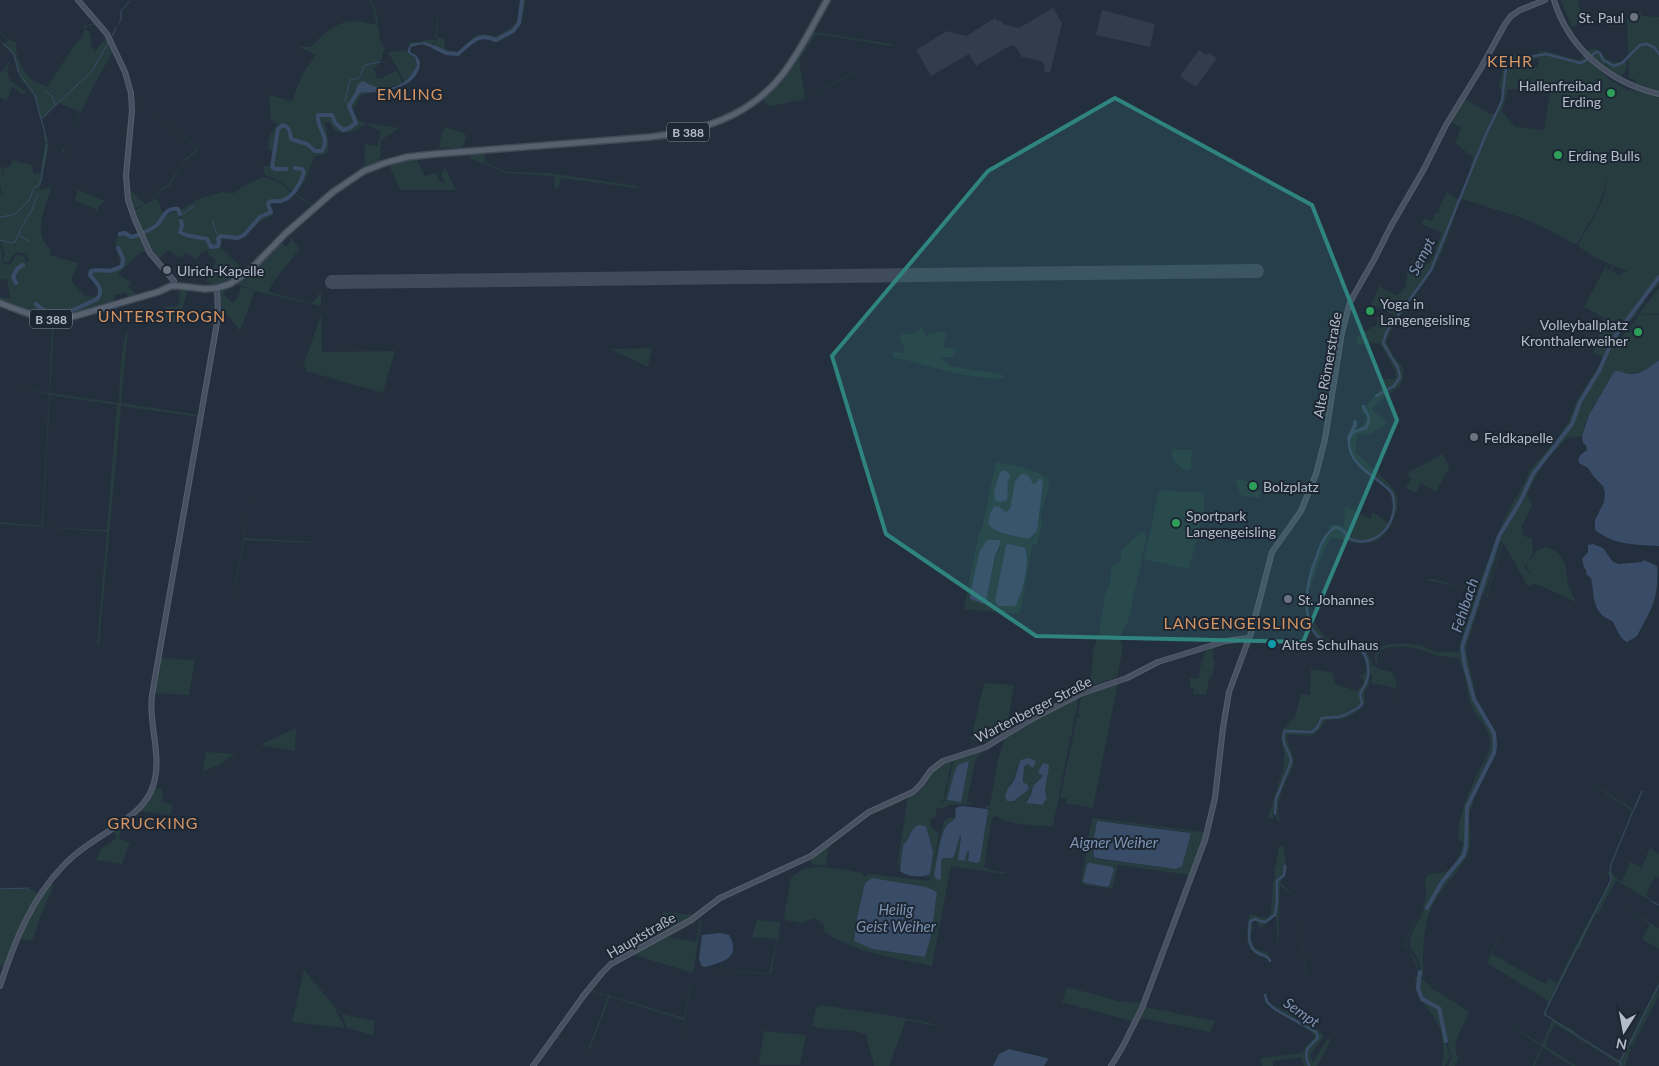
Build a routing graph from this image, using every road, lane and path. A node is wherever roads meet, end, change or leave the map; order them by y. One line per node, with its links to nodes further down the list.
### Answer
1 (78, 0): 7 (main road)
2 (827, 0): 8 (main road, B 388)
3 (1554, 0): 5 (main road)
4 (1544, 1): 5 (main road); 10 (main road, Alte Römerstraße)
5 (1556, 6): 6 (main road)
6 (1659, 94)
7 (175, 286): 8 (main road, B 388); 9 (main road, B 388)
8 (217, 288): 12 (main road)
9 (0, 302)
10 (1249, 638): 11 (main road, Wartenberger Straße); 14 (main road, Alte Römerstraße)
11 (713, 902): 13 (main road, Hauptstraße)
12 (0, 986)
13 (534, 1066)
14 (1111, 1066)

